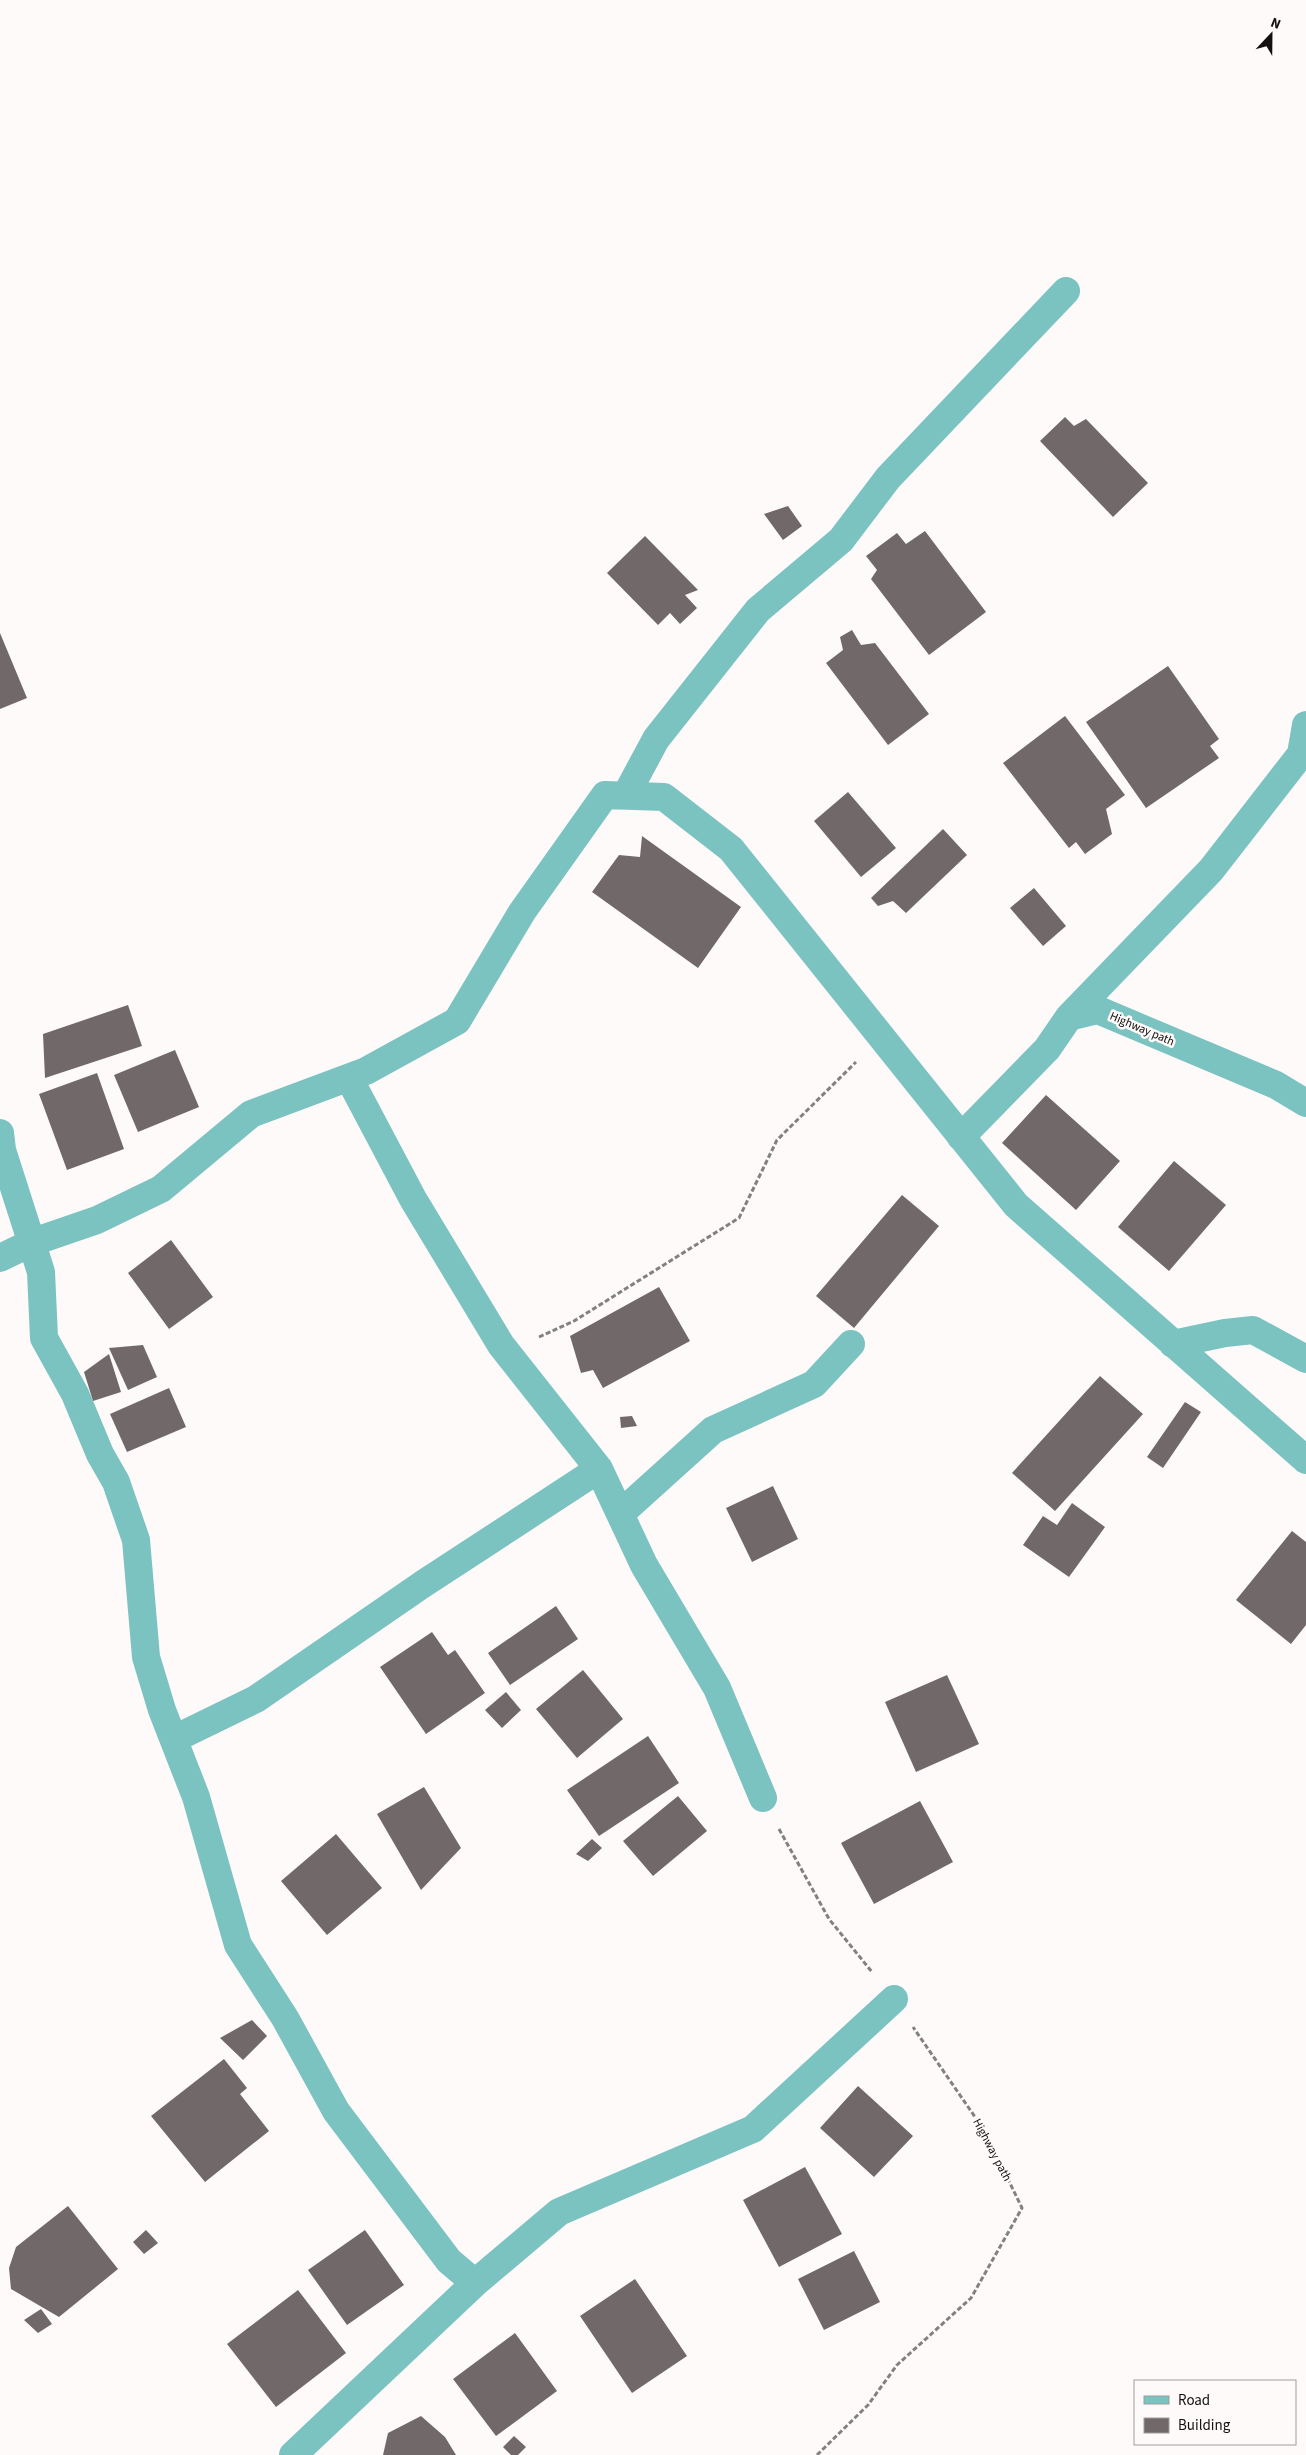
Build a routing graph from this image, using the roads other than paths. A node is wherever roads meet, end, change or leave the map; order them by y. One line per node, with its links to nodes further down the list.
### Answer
1 (1066, 291): 3 (street)
2 (1306, 725): 4 (street)
3 (626, 795): 5 (street); 8 (street)
4 (1069, 1017): 6 (street, Highway path); 8 (street)
5 (349, 1078): 9 (street); 15 (street)
6 (1306, 1103)
7 (0, 1133): 9 (street)
8 (961, 1137): 12 (street)
9 (33, 1242): 10 (street); 17 (street)
10 (0, 1258)
11 (851, 1344): 16 (street)
12 (1173, 1344): 13 (street); 14 (street)
13 (1306, 1360)
14 (1306, 1460)
15 (599, 1469): 16 (street); 17 (street)
16 (620, 1514): 18 (street)
17 (174, 1739): 20 (street)
18 (763, 1798)
19 (894, 1999): 20 (street)
20 (475, 2283): 21 (street)
21 (293, 2455)

